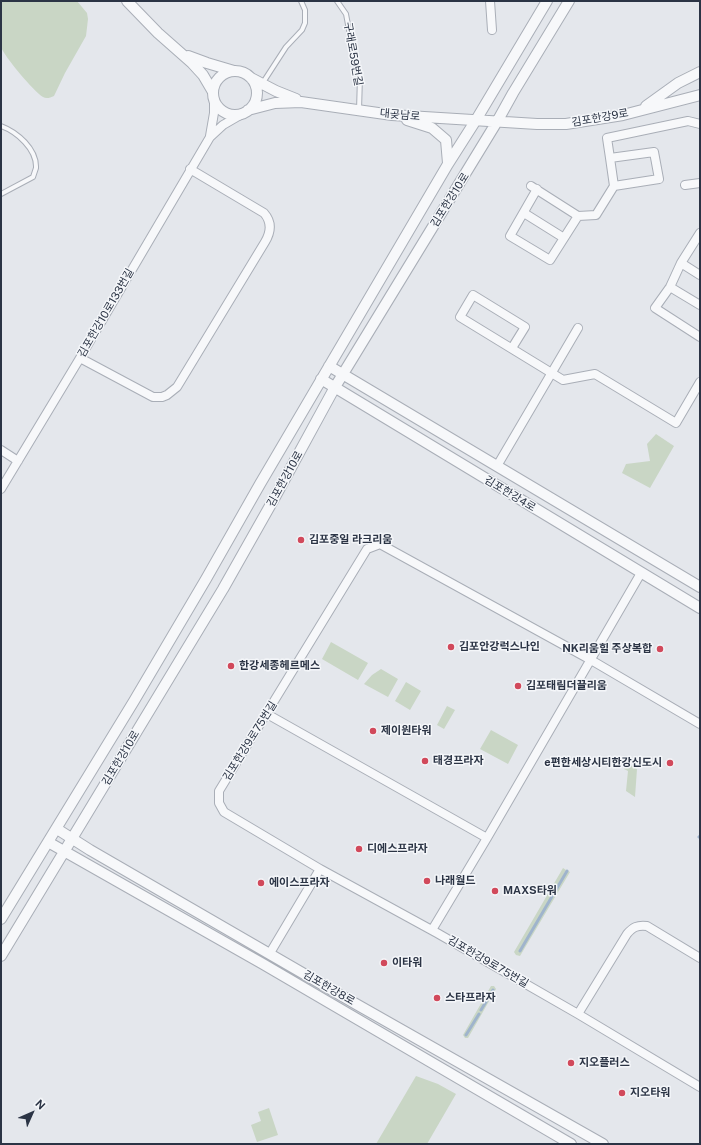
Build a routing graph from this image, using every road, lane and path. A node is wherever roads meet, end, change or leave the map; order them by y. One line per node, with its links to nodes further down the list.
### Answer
1 (127, 1): 8 (street)
2 (301, 1): 12 (lane)
3 (337, 1): 16 (lane, 구래로59번길)
4 (490, 1): 7 (street)
5 (547, 1): 20 (street, 김포한강10로)
6 (569, 1): 21 (street, 김포한강10로)
7 (492, 30)
8 (184, 55): 9 (street); 14 (street)
9 (236, 71): 11 (street); 14 (street)
10 (700, 72): 17 (street)
11 (249, 77): 12 (street); 18 (street)
12 (262, 84): 15 (street)
13 (700, 95): 17 (street, 김포한강9로)
14 (214, 96): 18 (street); 24 (street)
15 (302, 102): 16 (street, 대곶남로); 18 (street)
16 (359, 110): 19 (street, 대곶남로)
17 (641, 110): 21 (street, 김포한강9로)
18 (245, 112): 24 (street)
19 (392, 115): 20 (street, 대곶남로); 26 (street)
20 (476, 120): 21 (street, 대곶남로); 26 (street, 김포한강10로)
21 (498, 120): 46 (street, 김포한강10로)
22 (700, 124): 25 (street)
23 (1, 126): 31 (lane)
24 (210, 137): 27 (street, 김포한강10로133번길)
25 (610, 158): 30 (street); 30 (street)
26 (448, 164): 44 (street, 김포한강10로)
27 (190, 169): 43 (street, 김포한강10로133번길); 43 (street)
28 (700, 183): 29 (street)
29 (685, 185)
30 (614, 186): 33 (street)
31 (1, 194)
32 (524, 213): 33 (street); 35 (street); 35 (street)
33 (578, 216): 35 (street)
34 (700, 233): 36 (street)
35 (564, 238)
36 (682, 263): 37 (street); 38 (street)
37 (700, 275)
38 (670, 287): 39 (street); 41 (street)
39 (700, 305)
40 (578, 328): 45 (street)
41 (700, 337)
42 (512, 348): 42 (street); 45 (street)
43 (80, 358): 51 (street, 김포한강10로133번길)
44 (329, 366): 46 (street, 김포한강4로); 47 (street, 김포한강10로)
45 (551, 373): 48 (street); 52 (street)
46 (343, 374): 49 (street, 김포한강10로); 52 (street, 김포한강4로)
47 (321, 379): 49 (street, 김포한강4로); 60 (street, 김포한강10로)
48 (700, 382)
49 (335, 387): 54 (street, 김포한강4로); 62 (street, 김포한강10로)
50 (1, 450): 51 (street)
51 (18, 461): 53 (street, 김포한강10로133번길)
52 (497, 466): 55 (street, 김포한강4로)
53 (1, 489)
54 (641, 573): 56 (street, 김포한강4로); 57 (street)
55 (700, 587)
56 (700, 608)
57 (591, 660): 58 (street, 김포한강9로75번길); 59 (street, 김포한강9로75번길); 61 (street)
58 (267, 714): 61 (street); 65 (street, 김포한강9로75번길)
59 (700, 724)
60 (57, 829): 62 (street, 김포한강8로); 63 (street, 김포한강10로)
61 (487, 838): 67 (street)
62 (72, 839): 64 (street, 김포한강10로); 68 (street, 김포한강8로)
63 (48, 842): 64 (street, 김포한강8로); 66 (street, 김포한강10로)
64 (64, 852): 69 (street, 김포한강10로); 73 (street, 김포한강8로)
65 (320, 869): 67 (street, 김포한강9로75번길); 68 (street)
66 (1, 919)
67 (432, 930): 71 (street, 김포한강9로75번길)
68 (270, 953): 74 (street, 김포한강8로)
69 (1, 956)
70 (700, 958): 71 (street)
71 (578, 1014): 72 (street, 김포한강9로75번길)
72 (700, 1087)
73 (571, 1144)
74 (603, 1144)

